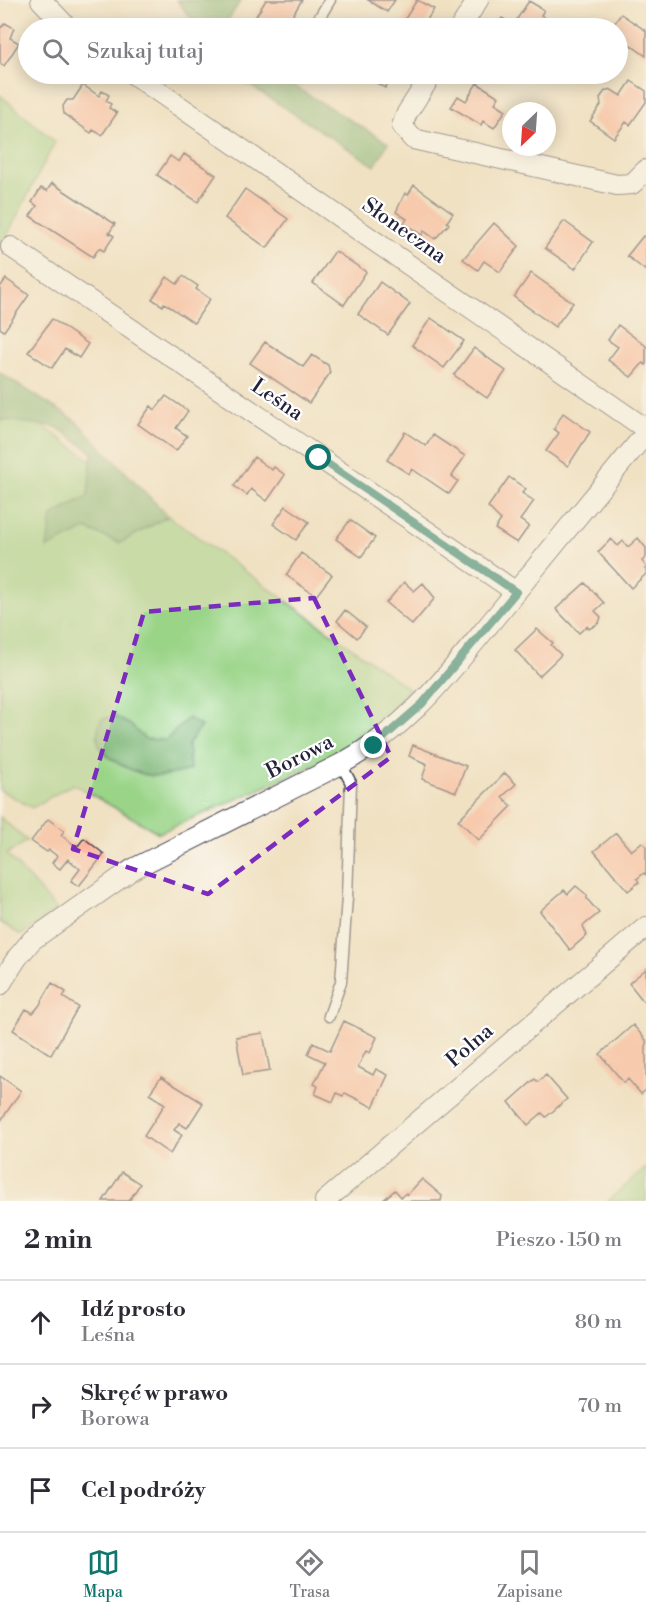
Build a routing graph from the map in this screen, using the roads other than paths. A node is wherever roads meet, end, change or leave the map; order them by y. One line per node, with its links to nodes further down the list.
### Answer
1 (41, 0): 4 (street)
2 (330, 0): 5 (lane)
3 (478, 0): 6 (street)
4 (58, 18)
5 (319, 18)
6 (466, 18)
7 (147, 84): 11 (street, Słoneczna)
8 (426, 84): 9 (street)
9 (646, 170)
10 (11, 247): 12 (street, Leśna)
11 (646, 431): 12 (street, Borowa)
12 (516, 592): 13 (street, Borowa)
13 (341, 764): 15 (street, Borowa); 16 (lane)
14 (646, 927): 17 (street, Polna)
15 (0, 985)
16 (329, 1016)
17 (325, 1201)

